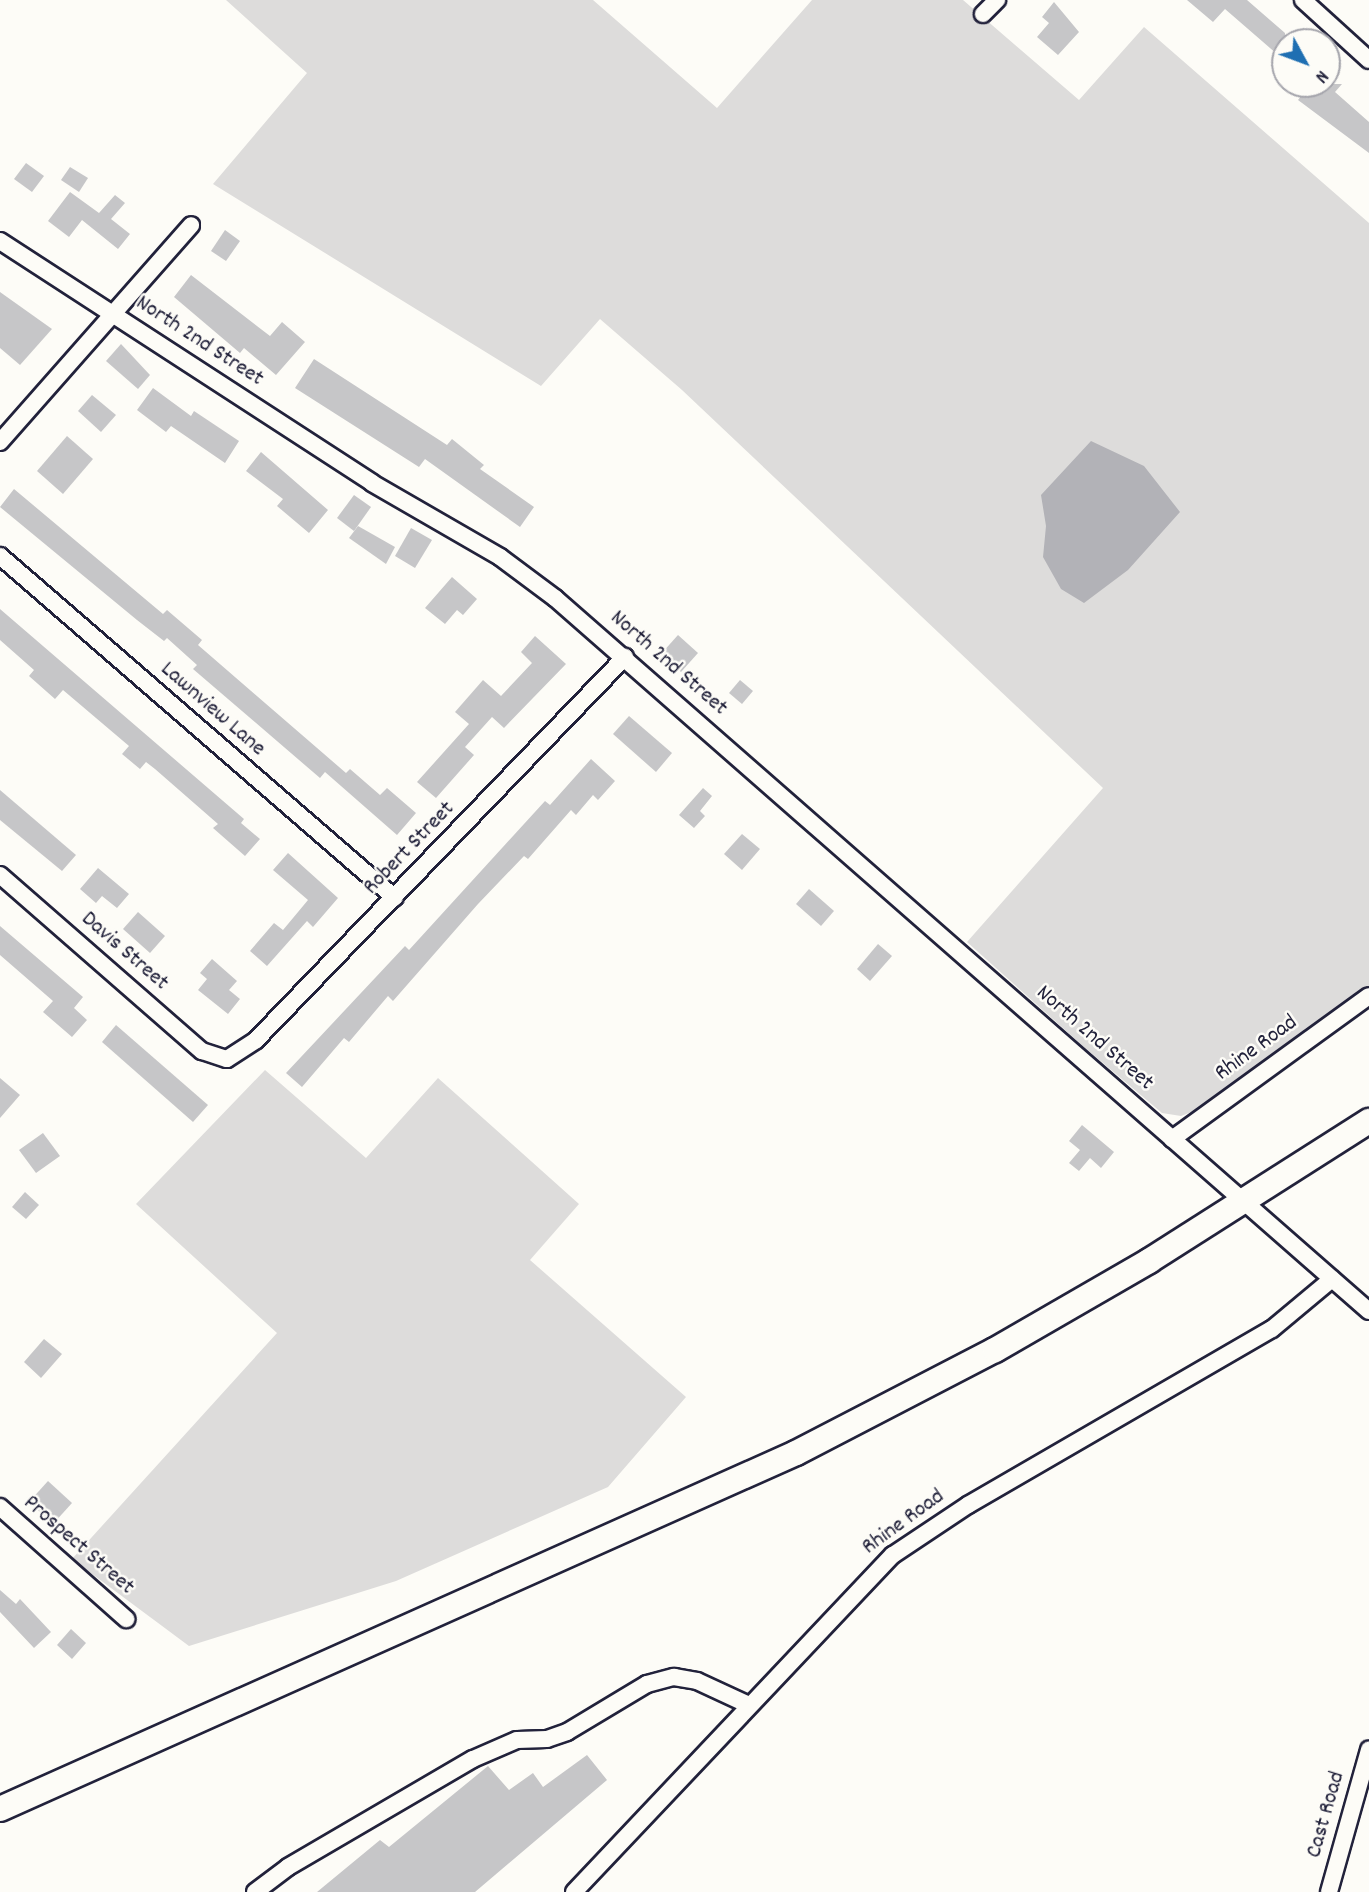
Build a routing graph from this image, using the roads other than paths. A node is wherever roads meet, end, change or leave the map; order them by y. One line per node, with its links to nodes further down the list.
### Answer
1 (997, 0): 3 (street)
2 (1303, 0): 4 (street)
3 (983, 14)
4 (1369, 60)
5 (191, 225): 7 (street)
6 (0, 241): 7 (street, North 2nd Street)
7 (113, 313): 8 (street); 10 (street, North 2nd Street)
8 (0, 442)
9 (0, 556): 12 (street, Lawnview Lane)
10 (625, 657): 12 (street, Robert Street); 16 (street, North 2nd Street)
11 (0, 875): 14 (street, Davis Street)
12 (395, 898): 14 (street, Robert Street)
13 (1369, 996): 16 (street, Rhine Road)
14 (220, 1060)
15 (1369, 1121): 17 (highway)
16 (1172, 1139): 17 (street, North 2nd Street)
17 (1246, 1202): 18 (street, North 2nd Street); 24 (highway)
18 (1332, 1279): 19 (street, North 2nd Street); 22 (street, Rhine Road)
19 (1369, 1311)
20 (0, 1507): 21 (street, Prospect Street)
21 (126, 1619)
22 (749, 1705): 25 (street); 26 (street, Rhine Road)
23 (1369, 1749): 27 (street, Cast Road)
24 (0, 1809)
25 (255, 1892)
26 (574, 1892)
27 (1329, 1892)

